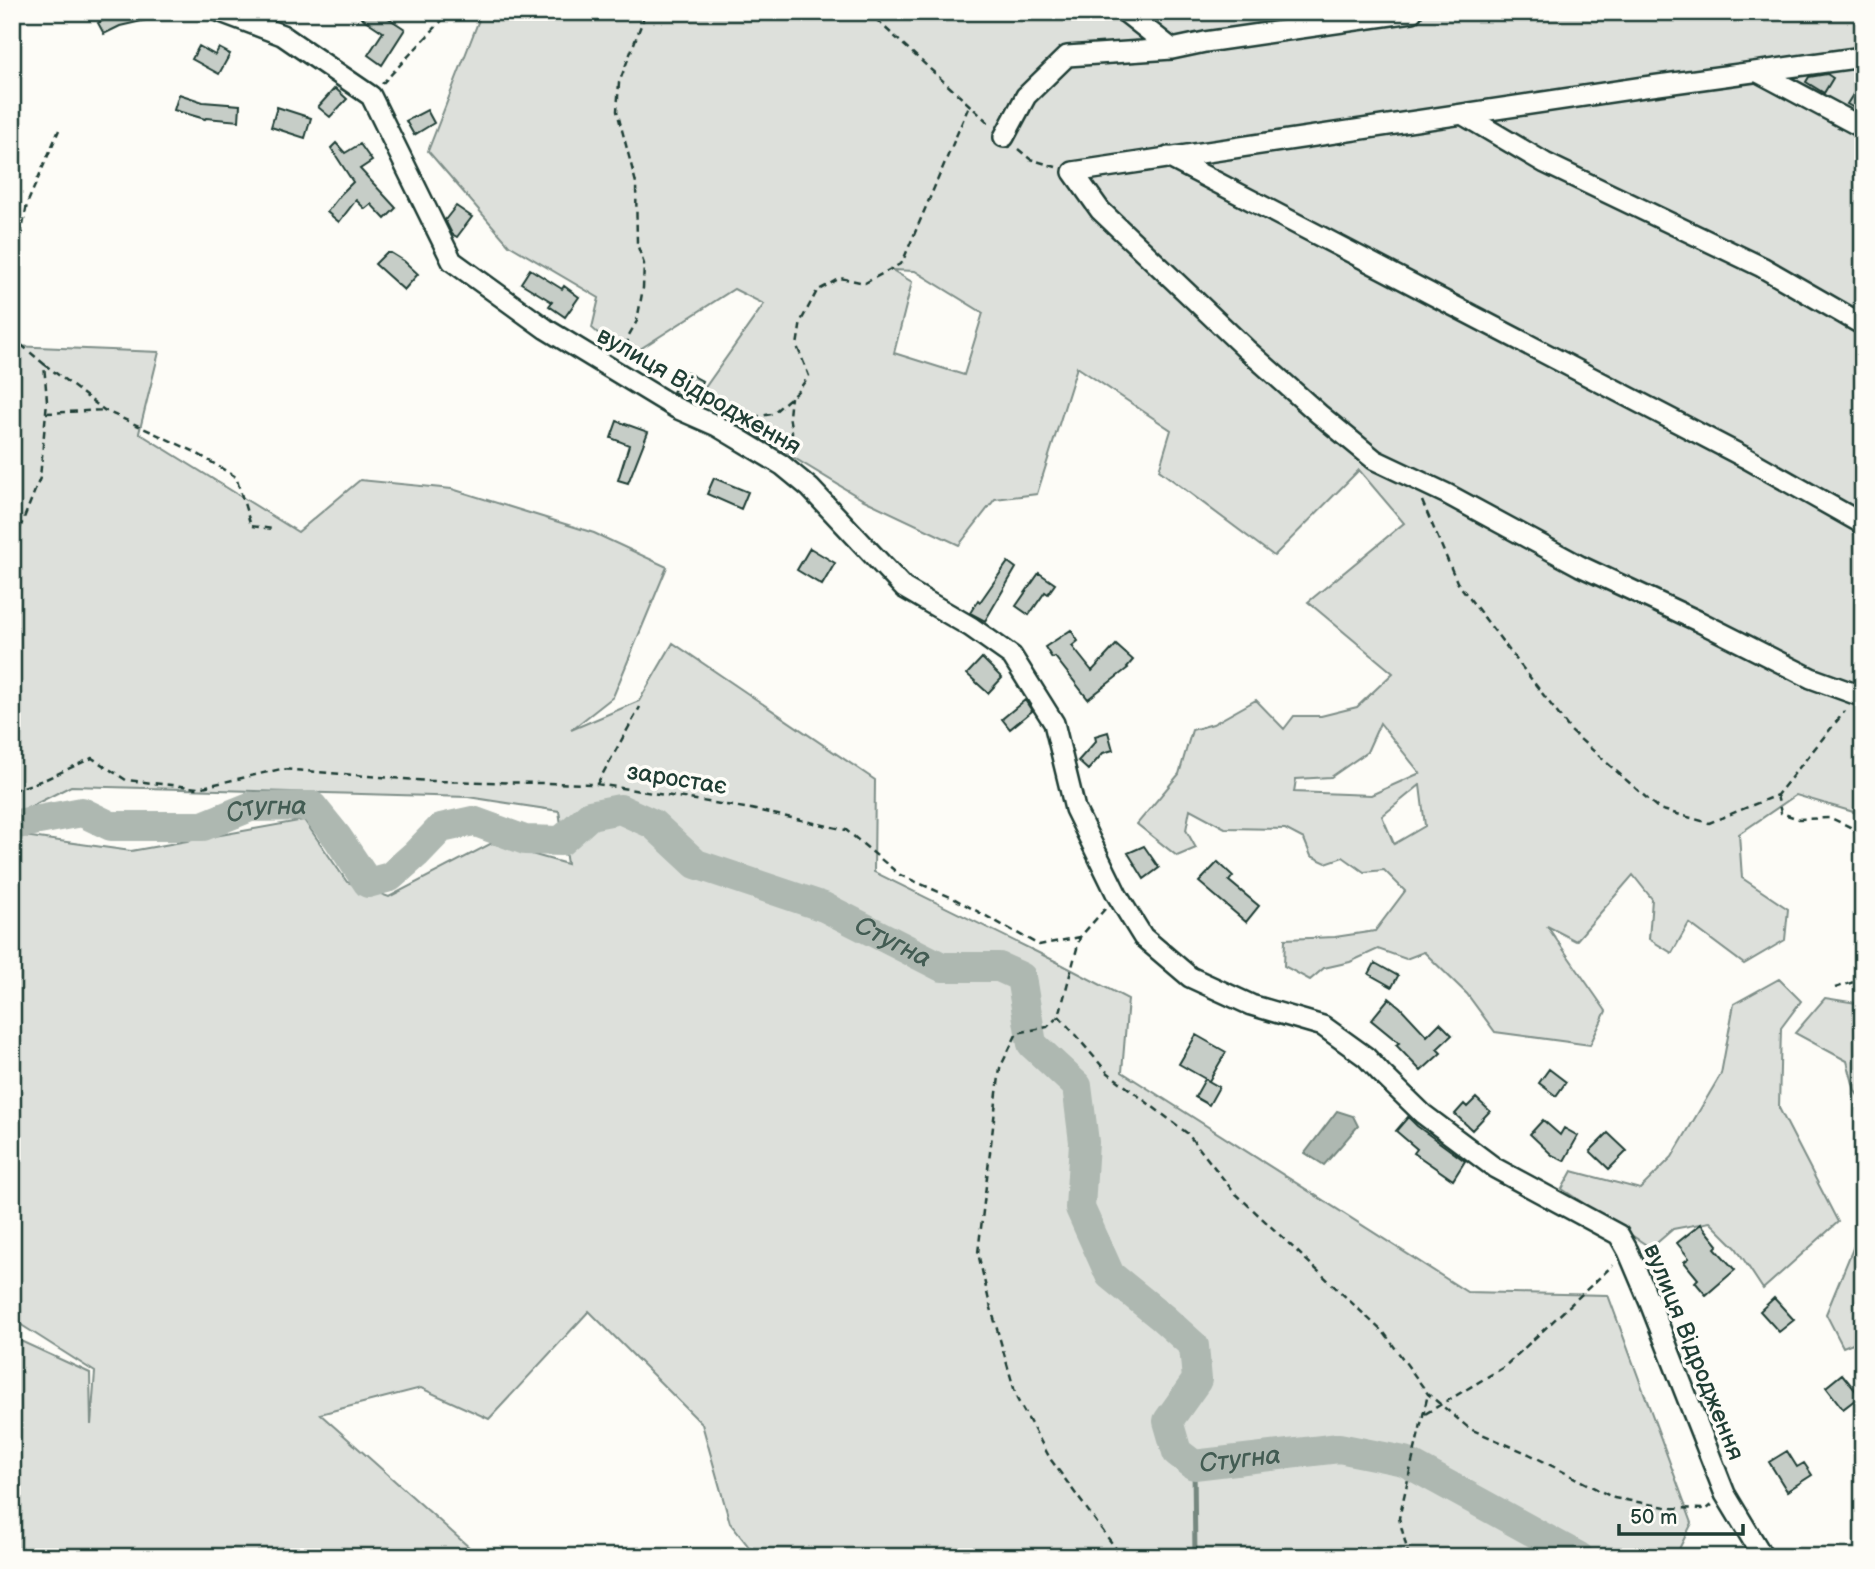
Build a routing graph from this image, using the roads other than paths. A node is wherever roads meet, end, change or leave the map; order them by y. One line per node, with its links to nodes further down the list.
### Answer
1 (221, 12): 14 (street, вулиця Відродження)
2 (1125, 12): 4 (street)
3 (1412, 12): 4 (street)
4 (1172, 49): 9 (street)
5 (1863, 57): 6 (street)
6 (1758, 72): 7 (street); 8 (street)
7 (1462, 114): 10 (street); 11 (street)
8 (1863, 128)
9 (1004, 137)
10 (1168, 157): 12 (street); 13 (street)
11 (1863, 325)
12 (1863, 524)
13 (1860, 692)
14 (1763, 1557)

